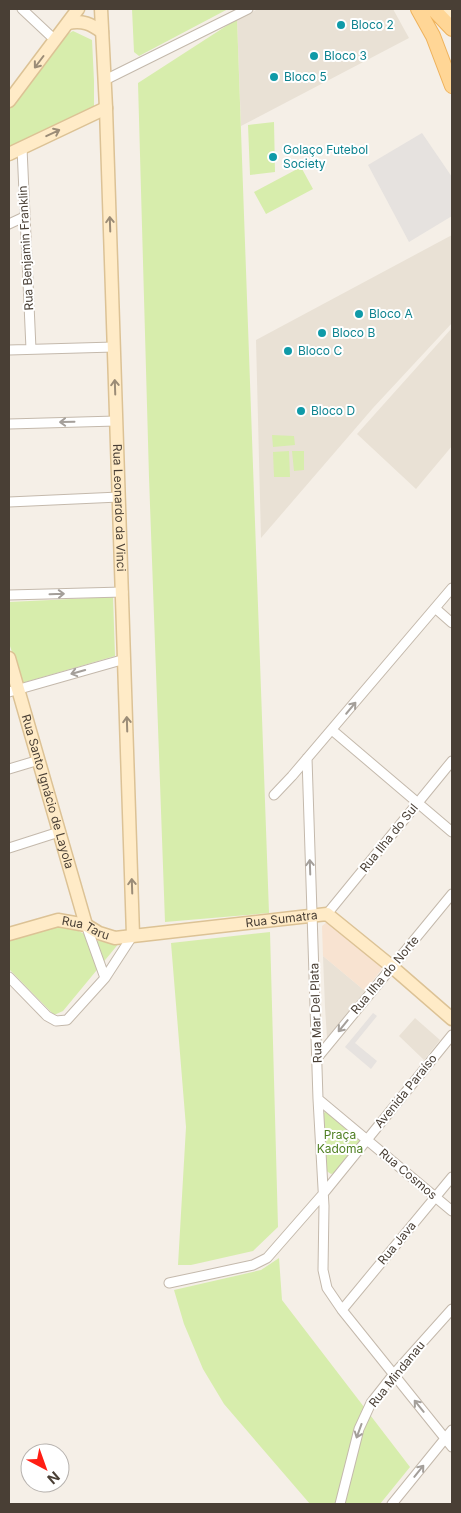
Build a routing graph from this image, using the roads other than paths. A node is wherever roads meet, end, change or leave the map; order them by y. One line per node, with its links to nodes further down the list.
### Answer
1 (22, 9): 15 (street)
2 (68, 9): 11 (street)
3 (78, 9): 11 (street)
4 (100, 9): 13 (street, Rua Leonardo da Vinci)
5 (248, 9): 16 (street)
6 (411, 9): 14 (street)
7 (418, 9): 14 (main road)
8 (433, 9): 12 (main road)
9 (446, 9): 10 (street)
10 (452, 21)
11 (68, 23): 13 (street); 15 (street)
12 (452, 29)
13 (102, 32): 16 (street, Rua Leonardo da Vinci)
14 (433, 36): 17 (main road)
15 (55, 40): 18 (street, one-way to 18)
16 (105, 80): 19 (street, Rua Leonardo da Vinci)
17 (452, 86)
18 (9, 101)
19 (106, 108): 20 (street, one-way to 19); 24 (street, Rua Leonardo da Vinci, one-way to 19)
20 (22, 148): 21 (street); 22 (street, Rua Benjamin Franklin)
21 (9, 154)
22 (24, 217): 23 (street); 25 (street, Rua Benjamin Franklin)
23 (9, 224)
24 (114, 347): 25 (street); 27 (street, Rua Leonardo da Vinci, one-way to 24)
25 (31, 349): 26 (street)
26 (9, 350)
27 (116, 421): 28 (street, one-way to 28); 29 (street, Rua Leonardo da Vinci)
28 (9, 424)
29 (118, 498): 30 (street); 32 (street, Rua Leonardo da Vinci)
30 (9, 502)
31 (452, 588): 34 (street)
32 (123, 592): 33 (street, one-way to 32); 37 (street, Rua Leonardo da Vinci)
33 (9, 595)
34 (436, 608): 35 (street); 39 (street, one-way to 34)
35 (452, 623)
36 (9, 658): 38 (street, Rua Santo Ignácio de Layola)
37 (125, 658): 38 (street, one-way to 38); 54 (street, Rua Leonardo da Vinci, one-way to 37)
38 (14, 690): 41 (street, Rua Santo Ignácio de Layola)
39 (332, 730): 40 (street); 45 (street)
40 (307, 758): 44 (street); 51 (street, Rua Mar Del Plata, one-way to 40)
41 (39, 760): 43 (street); 46 (street, Rua Santo Ignácio de Layola)
42 (452, 762): 45 (street, Rua Ilha do Sul)
43 (9, 769)
44 (274, 795)
45 (418, 802): 47 (street); 50 (street, Rua Ilha do Sul)
46 (59, 832): 48 (street); 52 (street, Rua Santo Ignácio de Layola)
47 (452, 832)
48 (9, 848)
49 (452, 894): 55 (street, Rua Ilha do Norte)
50 (326, 914): 51 (street, Rua Sumatra); 55 (street, Rua Sumatra)
51 (312, 916): 54 (street, Rua Sumatra); 60 (street, Rua Mar Del Plata)
52 (86, 925): 53 (street, Rua Taru); 54 (street, Rua Taru); 57 (street)
53 (9, 934)
54 (133, 935): 57 (street)
55 (392, 966): 58 (street, Rua Sumatra); 60 (street, Rua Ilha do Norte, one-way to 60)
56 (9, 977): 57 (street)
57 (105, 978)
58 (452, 1019)
59 (452, 1035): 62 (street, Avenida Paraíso)
60 (318, 1057): 61 (street, Rua Mar Del Plata)
61 (318, 1099): 62 (street, Rua Cosmos); 64 (street, Rua Mar Del Plata)
62 (367, 1139): 64 (street, Avenida Paraíso); 65 (street, Rua Cosmos)
63 (452, 1177): 65 (street, Rua Java)
64 (322, 1194): 67 (street, Avenida Paraíso); 69 (street, Rua Mar Del Plata)
65 (435, 1197): 66 (street, Rua Cosmos); 69 (street, Rua Java)
66 (452, 1211)
67 (169, 1283)
68 (452, 1309): 70 (street, Rua Mindanau)
69 (342, 1310): 70 (street, Rua Mar Del Plata)
70 (393, 1375): 72 (street, Rua Mar Del Plata, one-way to 70); 74 (street, Rua Mindanau, one-way to 74)
71 (452, 1430): 72 (street)
72 (445, 1438): 73 (street, Rua Mar Del Plata); 75 (street, one-way to 72)
73 (452, 1447)
74 (340, 1504)
75 (392, 1504)

